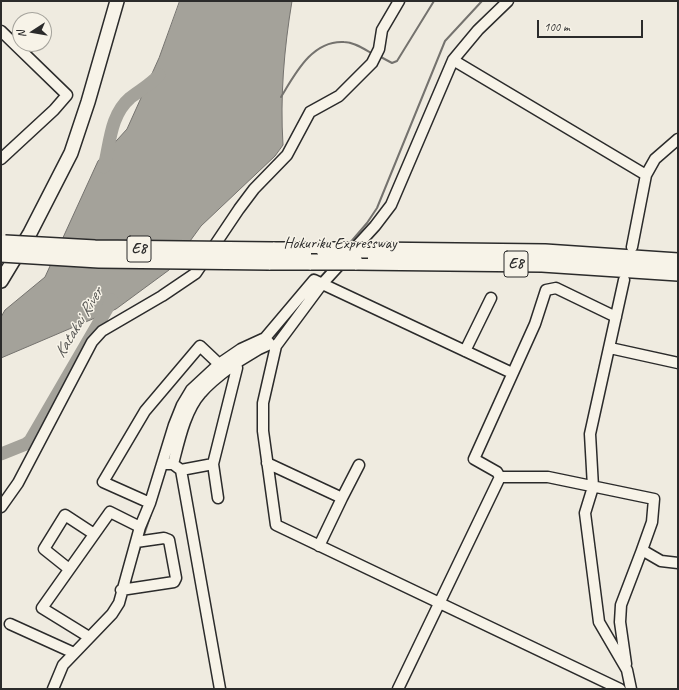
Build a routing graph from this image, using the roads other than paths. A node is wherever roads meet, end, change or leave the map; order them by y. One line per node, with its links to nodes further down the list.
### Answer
1 (117, 1): 15 (main road)
2 (399, 1): 36 (street)
3 (508, 1): 5 (street)
4 (1, 31): 7 (street)
5 (453, 60): 8 (street); 16 (street)
6 (678, 139): 8 (street)
7 (1, 159)
8 (646, 175): 10 (street)
9 (2, 247): 11 (highway, Hokuriku Expressway / E8, bridge)
10 (632, 247)
11 (271, 256): 12 (highway, Hokuriku Expressway / E8, bridge); 13 (highway, Hokuriku Expressway / E8, bridge)
12 (678, 261)
13 (678, 273)
14 (624, 280): 18 (street)
15 (1, 281)
16 (322, 284): 19 (street); 19 (street); 21 (street)
17 (491, 298): 21 (street)
18 (616, 317): 20 (street); 25 (street)
19 (270, 343): 23 (street); 24 (street); 26 (street)
20 (610, 348): 22 (street); 32 (street)
21 (465, 351): 25 (street)
22 (678, 363)
23 (219, 364): 27 (street); 35 (street)
24 (236, 364): 28 (street); 30 (street)
25 (512, 373): 31 (street)
26 (267, 463): 34 (street); 40 (street)
27 (162, 464): 30 (street); 35 (street)
28 (213, 464): 30 (street); 33 (street)
29 (359, 465): 34 (street)
30 (177, 467): 51 (street)
31 (500, 476): 32 (street); 45 (street)
32 (593, 488): 41 (street); 49 (street)
33 (218, 498)
34 (342, 498): 40 (street)
35 (150, 502): 37 (street)
36 (1, 507)
37 (140, 527): 38 (street); 39 (street)
38 (94, 534): 43 (street); 43 (street)
39 (136, 542): 44 (street); 44 (street)
40 (319, 546): 45 (street)
41 (642, 550): 42 (street); 49 (street)
42 (678, 563)
43 (69, 569): 47 (street)
44 (121, 590): 47 (street)
45 (439, 604): 52 (street); 53 (street)
46 (10, 624): 48 (street)
47 (89, 637): 48 (street)
48 (74, 653): 50 (street)
49 (627, 670): 54 (street)
50 (53, 689)
51 (220, 689)
52 (398, 689)
53 (620, 689)
54 (631, 689)

